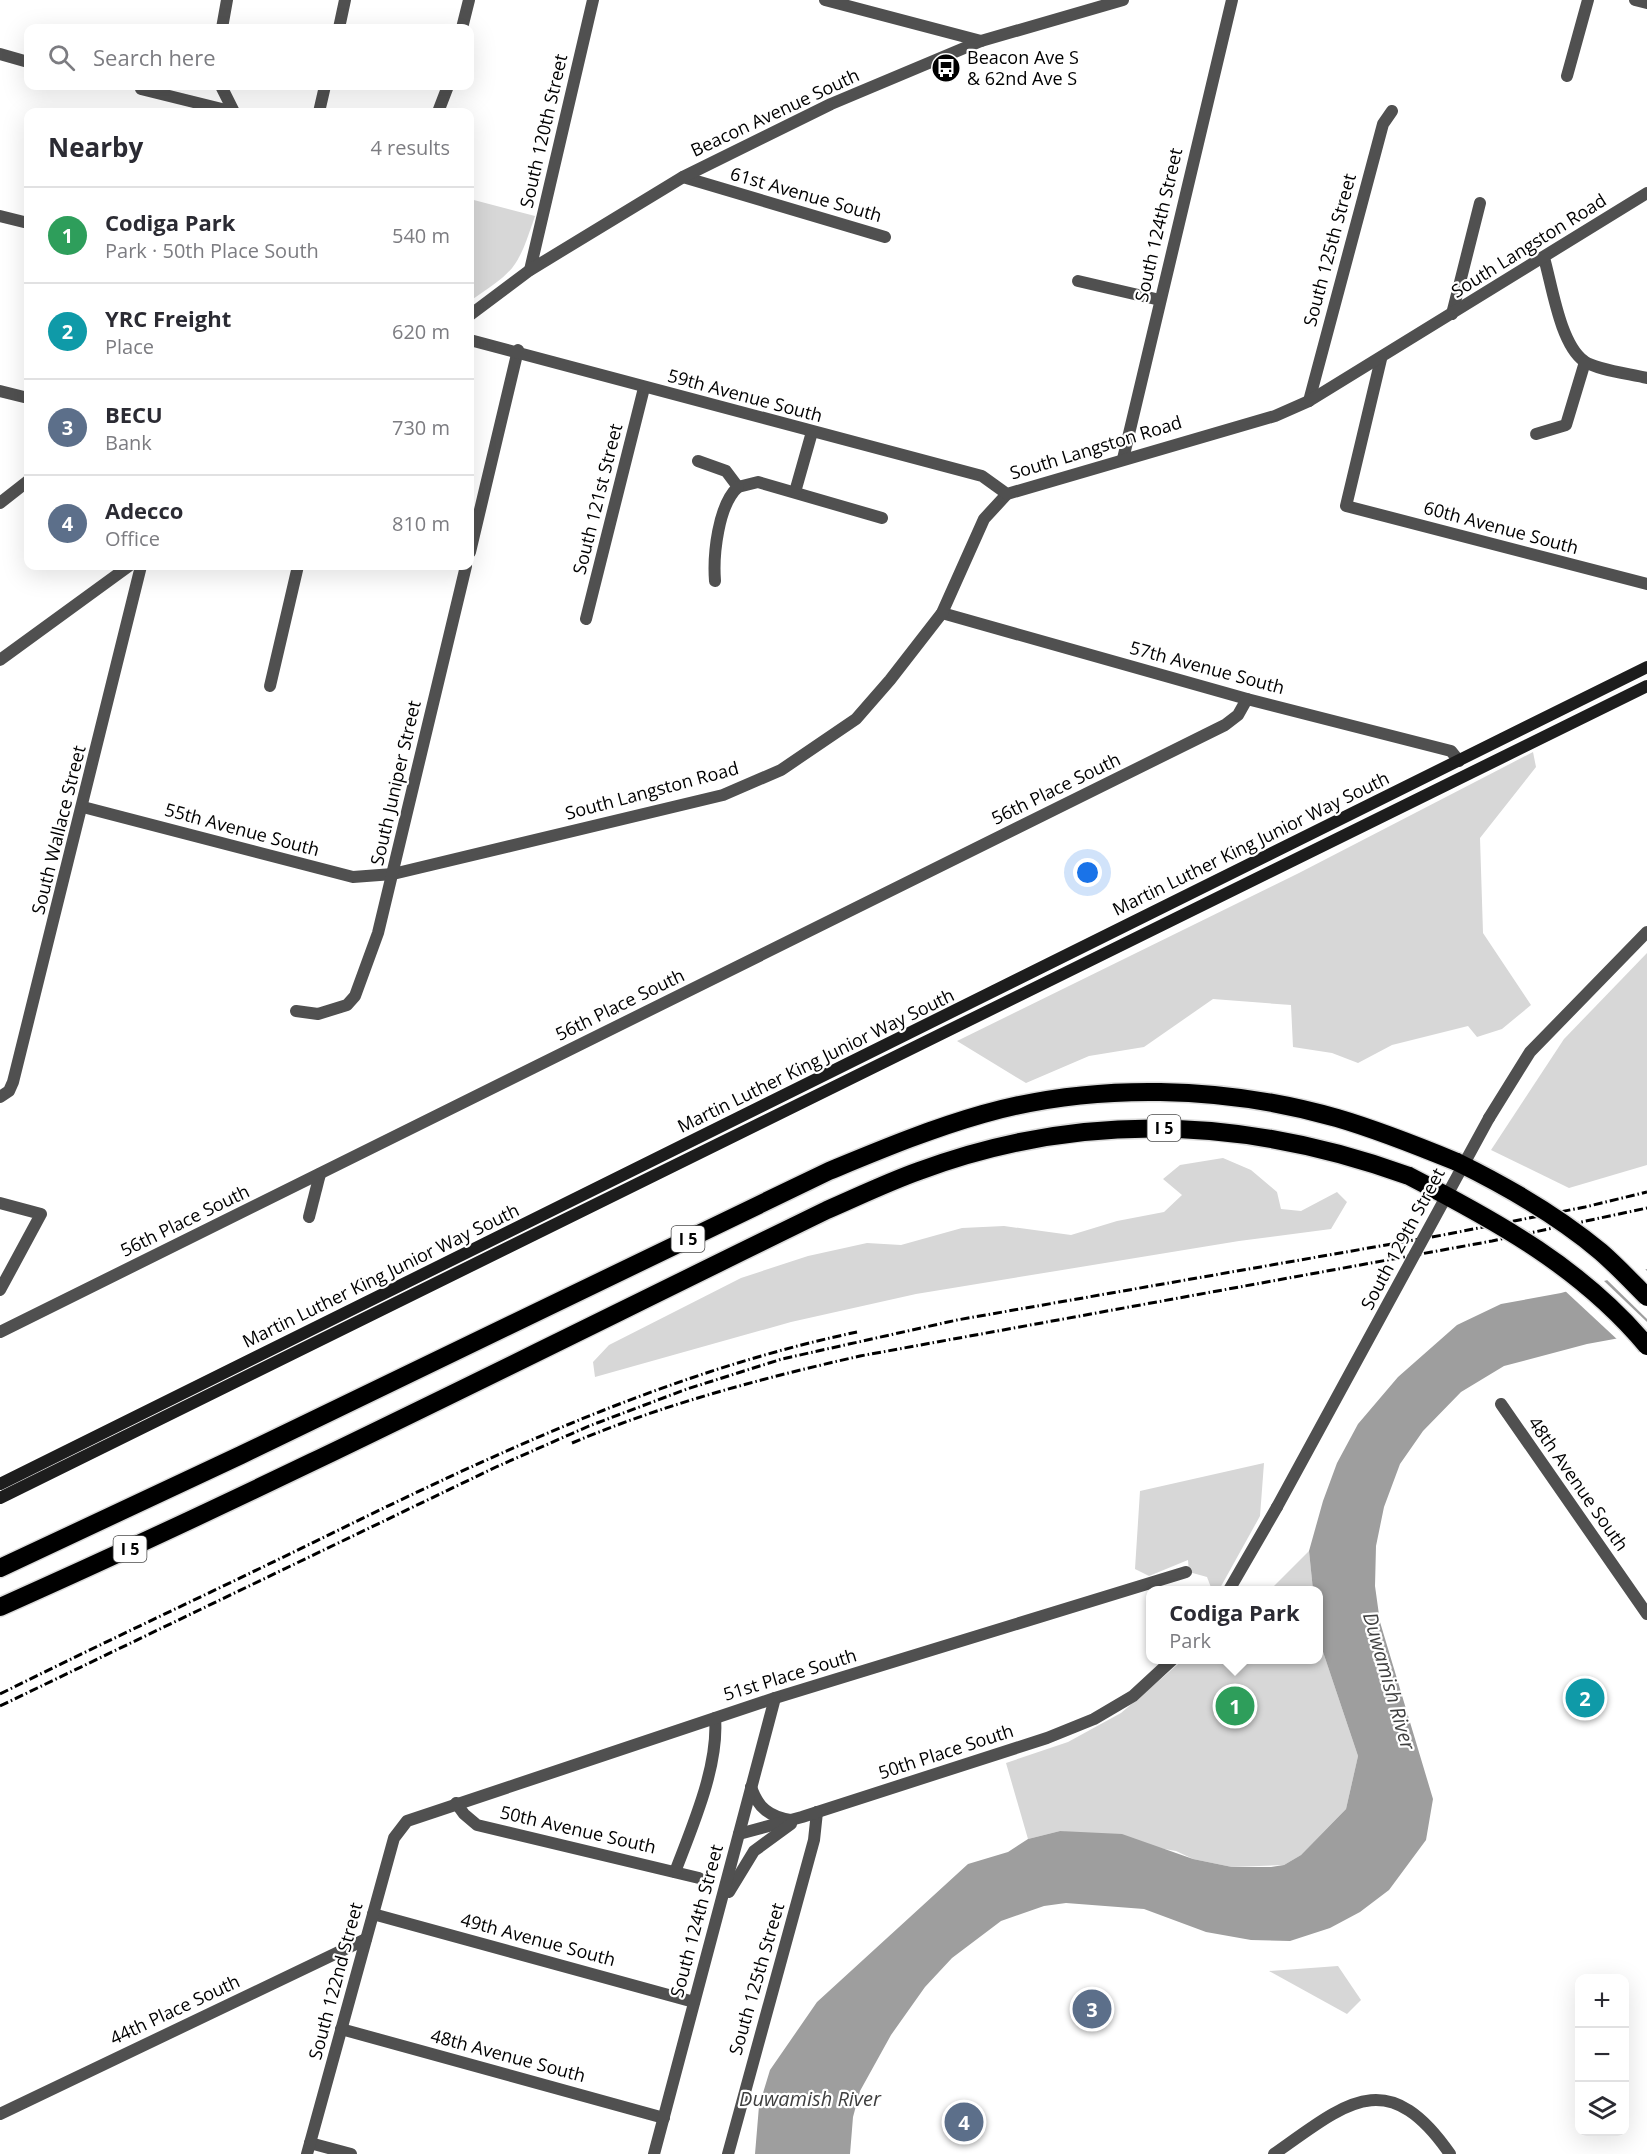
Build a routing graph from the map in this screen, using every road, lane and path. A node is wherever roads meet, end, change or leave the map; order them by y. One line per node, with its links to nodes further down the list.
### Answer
1 (227, 0): 11 (street)
2 (345, 0): 12 (street)
3 (469, 0): 13 (street)
4 (593, 0): 34 (street, South 120th Street)
5 (825, 0): 14 (street)
6 (1123, 0): 14 (street, Beacon Avenue South)
7 (1232, 0): 36 (street, South 124th Street)
8 (1588, 0): 17 (street)
9 (1635, 0): 10 (street)
10 (1647, 3)
11 (223, 24)
12 (340, 24)
13 (463, 24)
14 (981, 42): 27 (street, Beacon Avenue South)
15 (0, 54): 16 (street)
16 (24, 61)
17 (1567, 76)
18 (141, 90): 22 (street)
19 (223, 90): 23 (street)
20 (324, 90): 24 (street)
21 (446, 90): 25 (street)
22 (217, 108)
23 (232, 108)
24 (320, 108)
25 (440, 108)
26 (1392, 111): 47 (street, South 125th Street)
27 (682, 177): 32 (street, 61st Avenue South); 34 (street, Beacon Avenue South)
28 (1647, 193): 33 (street, South Langston Road)
29 (1480, 203): 38 (street)
30 (0, 216): 31 (street)
31 (24, 222)
32 (885, 237)
33 (1544, 258): 38 (street, South Langston Road); 42 (street)
34 (530, 270): 37 (street, Beacon Avenue South)
35 (1078, 281): 36 (street)
36 (1160, 300): 50 (street, South 124th Street)
37 (474, 312)
38 (1452, 314): 41 (street, South Langston Road)
39 (474, 341): 40 (street, 59th Avenue South)
40 (518, 351): 44 (street, 59th Avenue South); 58 (street)
41 (1381, 359): 47 (street, South Langston Road); 64 (street, 60th Avenue South)
42 (1585, 362): 43 (street); 49 (street)
43 (1647, 378)
44 (644, 388): 48 (street, 59th Avenue South); 66 (street, South 121st Street)
45 (0, 390): 46 (street)
46 (24, 397)
47 (1309, 401): 50 (street, South Langston Road)
48 (812, 432): 54 (street); 55 (street, 59th Avenue South)
49 (1536, 434)
50 (1123, 459): 55 (street, South Langston Road)
51 (698, 460): 53 (street)
52 (24, 484): 56 (street)
53 (738, 486): 54 (street); 63 (street)
54 (795, 492): 57 (street)
55 (1007, 494): 65 (street, South Langston Road)
56 (0, 503)
57 (882, 518)
58 (474, 535)
59 (124, 570): 67 (street)
60 (140, 570): 73 (street, South Wallace Street)
61 (297, 570): 69 (street)
62 (465, 570): 74 (street, South Juniper Street)
63 (715, 581)
64 (1647, 584)
65 (942, 613): 71 (street, 57th Avenue South); 74 (street, South Langston Road)
66 (586, 619)
67 (0, 660)
68 (1647, 667): 72 (main road, Martin Luther King Junior Way South)
69 (270, 686)
70 (1647, 686): 87 (main road, Martin Luther King Junior Way South)
71 (1247, 699): 72 (street, 57th Avenue South); 78 (street, 56th Place South)
72 (1460, 761): 86 (main road, Martin Luther King Junior Way South)
73 (83, 807): 74 (street, 55th Avenue South); 77 (street, South Wallace Street)
74 (393, 874): 76 (street, South Juniper Street)
75 (1647, 932): 90 (street, South 129th Street, bridge)
76 (296, 1011)
77 (0, 1097)
78 (320, 1174): 80 (street); 83 (street, 56th Place South)
79 (0, 1203): 81 (street)
80 (309, 1218)
81 (0, 1290)
82 (1647, 1297): 88 (highway, I 5, bridge)
83 (0, 1332)
84 (1647, 1346): 91 (highway, I 5, bridge)
85 (1501, 1404): 92 (street, 48th Avenue South)
86 (0, 1484)
87 (0, 1498)
88 (0, 1568)
89 (1186, 1572): 94 (street, 51st Place South)
90 (1231, 1586)
91 (0, 1607)
92 (1647, 1614)
93 (1167, 1664): 98 (street, 50th Place South)
94 (775, 1698): 95 (street, 51st Place South); 96 (street, South 124th Street)
95 (715, 1718): 97 (street, 51st Place South); 103 (street)
96 (751, 1787): 99 (street); 101 (street, South 124th Street)
97 (456, 1803): 100 (street, 51st Place South); 103 (street, 50th Avenue South)
98 (817, 1812): 99 (street, 50th Place South); 115 (street, South 125th Street)
99 (797, 1819): 101 (street, 50th Place South); 102 (street)
100 (407, 1821): 105 (street, South 122nd Street)
101 (739, 1834): 102 (street); 106 (street, South 124th Street)
102 (765, 1843): 106 (street)
103 (675, 1872): 104 (street, 50th Avenue South)
104 (699, 1878)
105 (373, 1914): 107 (street, South 122nd Street); 108 (street, 49th Avenue South)
106 (714, 1926): 108 (street, South 124th Street)
107 (366, 1940): 109 (street, South 122nd Street); 110 (street, 44th Place South)
108 (694, 2002): 111 (street, South 124th Street)
109 (342, 2029): 111 (street, 48th Avenue South); 112 (street, South 122nd Street)
110 (0, 2114)
111 (664, 2118): 114 (street, South 124th Street)
112 (309, 2148): 113 (street)
113 (351, 2154)
114 (654, 2154)
115 (728, 2154)
116 (1274, 2154): 117 (street)
117 (1450, 2154)

